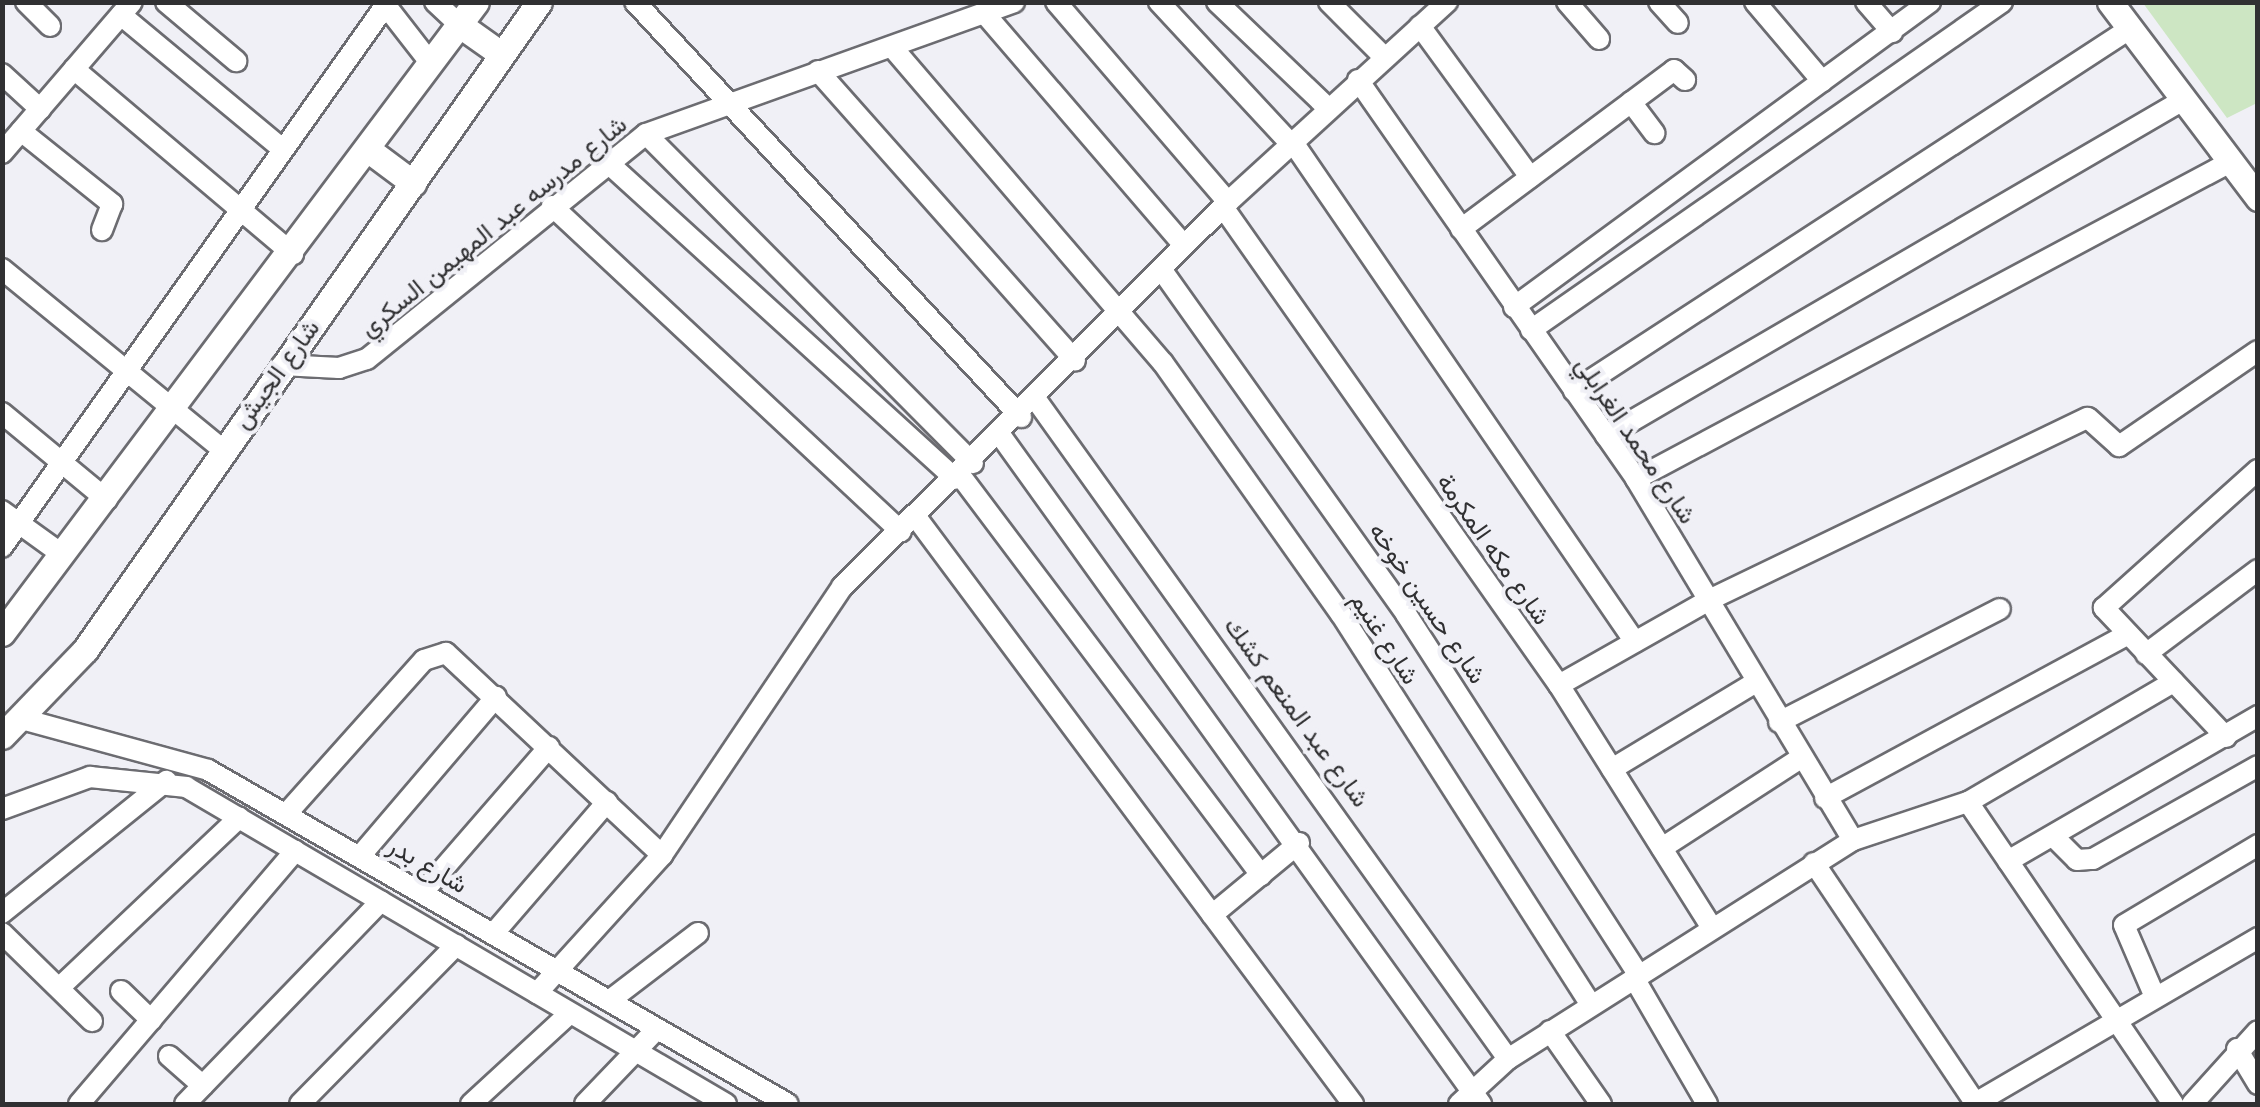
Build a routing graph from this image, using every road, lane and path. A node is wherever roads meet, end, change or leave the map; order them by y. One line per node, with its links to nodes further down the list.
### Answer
1 (26, 2): 25 (street)
2 (166, 2): 33 (street)
3 (435, 2): 24 (street)
4 (476, 2): 24 (main road)
5 (538, 2): 31 (main road, شارع الجيش)
6 (635, 2): 41 (street)
7 (1014, 2): 22 (street, شارع مدرسه عبد المهيمن السكري)
8 (1056, 2): 58 (street, شارع مكه المكرمة)
9 (1158, 2): 49 (street)
10 (1217, 2): 44 (street)
11 (1329, 2): 32 (street)
12 (1567, 2): 29 (street)
13 (1660, 2): 23 (street)
14 (1755, 2): 40 (street)
15 (1866, 2): 28 (street)
16 (1930, 2): 28 (street)
17 (2002, 2): 69 (street)
18 (2110, 2): 27 (main road)
19 (384, 4): 34 (street); 50 (street)
20 (1444, 4): 26 (street)
21 (129, 6): 35 (street); 50 (street)
22 (985, 14): 30 (street, شارع مدرسه عبد المهيمن السكري); 63 (street)
23 (1678, 24)
24 (460, 25): 31 (main road); 34 (main road)
25 (50, 26)
26 (1420, 26): 32 (street); 55 (street)
27 (2131, 28): 42 (main road); 74 (street)
28 (1892, 32): 40 (street)
29 (1598, 40)
30 (892, 46): 36 (street, شارع مدرسه عبد المهيمن السكري); 68 (street, شارع غنيم)
31 (501, 54): 56 (main road, شارع الجيش)
32 (1384, 57): 38 (street)
33 (236, 61)
34 (432, 65): 51 (main road)
35 (74, 69): 45 (street); 60 (street)
36 (818, 71): 41 (street, شارع مدرسه عبد المهيمن السكري); 71 (street)
37 (2, 74): 45 (street)
38 (1358, 80): 44 (street); 61 (street, شارع محمد الغرابلي)
39 (1685, 80): 43 (street)
40 (1822, 81): 67 (street)
41 (728, 98): 48 (street, شارع مدرسه عبد المهيمن السكري); 78 (street)
42 (2185, 99): 54 (main road); 80 (street)
43 (1631, 102): 47 (street); 55 (street)
44 (1328, 108): 49 (street)
45 (40, 109): 46 (street)
46 (21, 131): 52 (street); 62 (street)
47 (1654, 133)
48 (646, 134): 53 (street, شارع مدرسه عبد المهيمن السكري); 84 (street)
49 (1291, 142): 58 (street); 97 (street)
50 (282, 148): 60 (street)
51 (370, 151): 56 (main road); 64 (main road)
52 (2, 152)
53 (606, 161): 59 (street, شارع مدرسه عبد المهيمن السكري); 84 (street)
54 (2232, 161): 57 (main road); 85 (street)
55 (1530, 177): 61 (street)
56 (414, 183): 72 (main road, شارع الجيش)
57 (2258, 198)
58 (1226, 204): 63 (street); 101 (street, شارع مكه المكرمة)
59 (552, 206): 72 (street, شارع مدرسه عبد المهيمن السكري); 89 (street)
60 (240, 209): 64 (street); 73 (street)
61 (1461, 229): 67 (street, شارع محمد الغرابلي)
62 (102, 230)
63 (1184, 245): 65 (street)
64 (293, 254): 77 (main road)
65 (1161, 269): 68 (street); 140 (street, شارع حسين خوخه)
66 (7, 274): 73 (street)
67 (1514, 306): 69 (street, شارع محمد الغرابلي)
68 (1120, 310): 71 (street); 146 (street, شارع غنيم)
69 (1531, 330): 74 (street, شارع محمد الغرابلي)
70 (2258, 351): 93 (street)
71 (1075, 360): 75 (street)
72 (282, 365): 81 (main road, شارع الجيش)
73 (131, 376): 77 (street); 82 (street)
74 (1574, 392): 80 (street, شارع محمد الغرابلي)
75 (1037, 400): 78 (street); 157 (street, شارع عبد المنعم كشك)
76 (2, 412): 82 (street)
77 (174, 412): 81 (street); 86 (main road)
78 (1021, 417): 79 (street)
79 (1001, 436): 84 (street); 120 (street)
80 (1606, 436): 85 (street, شارع محمد الغرابلي)
81 (222, 449): 105 (main road, شارع الجيش)
82 (67, 466): 86 (street); 88 (street)
83 (2258, 470): 96 (street)
84 (963, 472): 89 (street); 128 (street)
85 (1636, 479): 93 (street, شارع محمد الغرابلي)
86 (107, 500): 91 (main road)
87 (2, 510): 88 (street)
88 (21, 524): 90 (street); 91 (street)
89 (908, 524): 124 (street); 132 (street)
90 (2, 548)
91 (62, 556): 95 (main road)
92 (2258, 570): 98 (street)
93 (1709, 600): 97 (street); 99 (street, شارع محمد الغرابلي)
94 (2000, 610): 104 (street)
95 (2, 633)
96 (2127, 635): 98 (street); 112 (street)
97 (1635, 642): 101 (street)
98 (2146, 654): 100 (street)
99 (1756, 682): 104 (street, شارع محمد الغرابلي); 110 (street)
100 (2174, 682): 106 (street); 114 (street)
101 (1560, 685): 110 (street, شارع مكه المكرمة)
102 (496, 697): 107 (street); 116 (street); 125 (street)
103 (2258, 716): 106 (street)
104 (1778, 722): 108 (street, شارع محمد الغرابلي)
105 (12, 727): 116 (street, شارع بدر)
106 (2226, 736): 118 (street)
107 (550, 747): 113 (street); 129 (street)
108 (1799, 759): 112 (street, شارع محمد الغرابلي); 122 (street)
109 (2258, 766): 118 (street)
110 (1612, 769): 122 (street, شارع مكه المكرمة)
111 (166, 781): 115 (street); 117 (street); 131 (street)
112 (1825, 798): 119 (street, شارع محمد الغرابلي)
113 (607, 802): 124 (street); 135 (street)
114 (1968, 802): 119 (street); 126 (street)
115 (2, 810)
116 (288, 812): 125 (street, شارع بدر)
117 (239, 818): 123 (street); 141 (street)
118 (2053, 836): 126 (street)
119 (1853, 840): 127 (street)
120 (1300, 843): 128 (street); 161 (street)
121 (2258, 846): 144 (street)
122 (1662, 848): 133 (street, شارع مكه المكرمة)
123 (295, 851): 130 (street); 148 (street)
124 (662, 854): 139 (street)
125 (361, 855): 129 (street, شارع بدر)
126 (2008, 861): 149 (street)
127 (1814, 864): 133 (street); 172 (street)
128 (1261, 875): 132 (street)
129 (423, 892): 135 (street, شارع بدر)
130 (381, 900): 138 (street); 159 (street)
131 (2, 913)
132 (1212, 915): 169 (street)
133 (1712, 928): 140 (street)
134 (2, 933): 141 (street)
135 (494, 933): 139 (street, شارع بدر)
136 (698, 933): 145 (street)
137 (2258, 938): 144 (street)
138 (456, 944): 143 (street); 164 (street)
139 (556, 970): 143 (street); 145 (street, شارع بدر)
140 (1636, 976): 146 (street); 171 (street, شارع حسين خوخه)
141 (59, 988): 150 (street)
142 (121, 991): 148 (street)
143 (537, 993): 147 (street)
144 (2154, 997): 149 (street)
145 (610, 1001): 151 (street, شارع بدر)
146 (1591, 1005): 153 (street)
147 (570, 1013): 155 (street); 165 (street)
148 (151, 1020): 162 (street)
149 (2116, 1020): 172 (street); 173 (street)
150 (92, 1021)
151 (657, 1029): 155 (street); 168 (street, شارع بدر)
152 (2258, 1030): 154 (street)
153 (1550, 1031): 157 (street); 170 (street)
154 (2237, 1049): 158 (street); 174 (street)
155 (640, 1054): 160 (street); 166 (street)
156 (169, 1056): 159 (street)
157 (1508, 1059): 161 (street)
158 (2258, 1084)
159 (203, 1086): 163 (street)
160 (700, 1099): 167 (street)
161 (1470, 1100)
162 (79, 1104)
163 (185, 1104)
164 (300, 1104)
165 (471, 1104)
166 (585, 1104)
167 (726, 1104)
168 (788, 1104)
169 (1353, 1104)
170 (1601, 1104)
171 (1707, 1104)
172 (1975, 1104)
173 (2173, 1104)
174 (2192, 1104)

